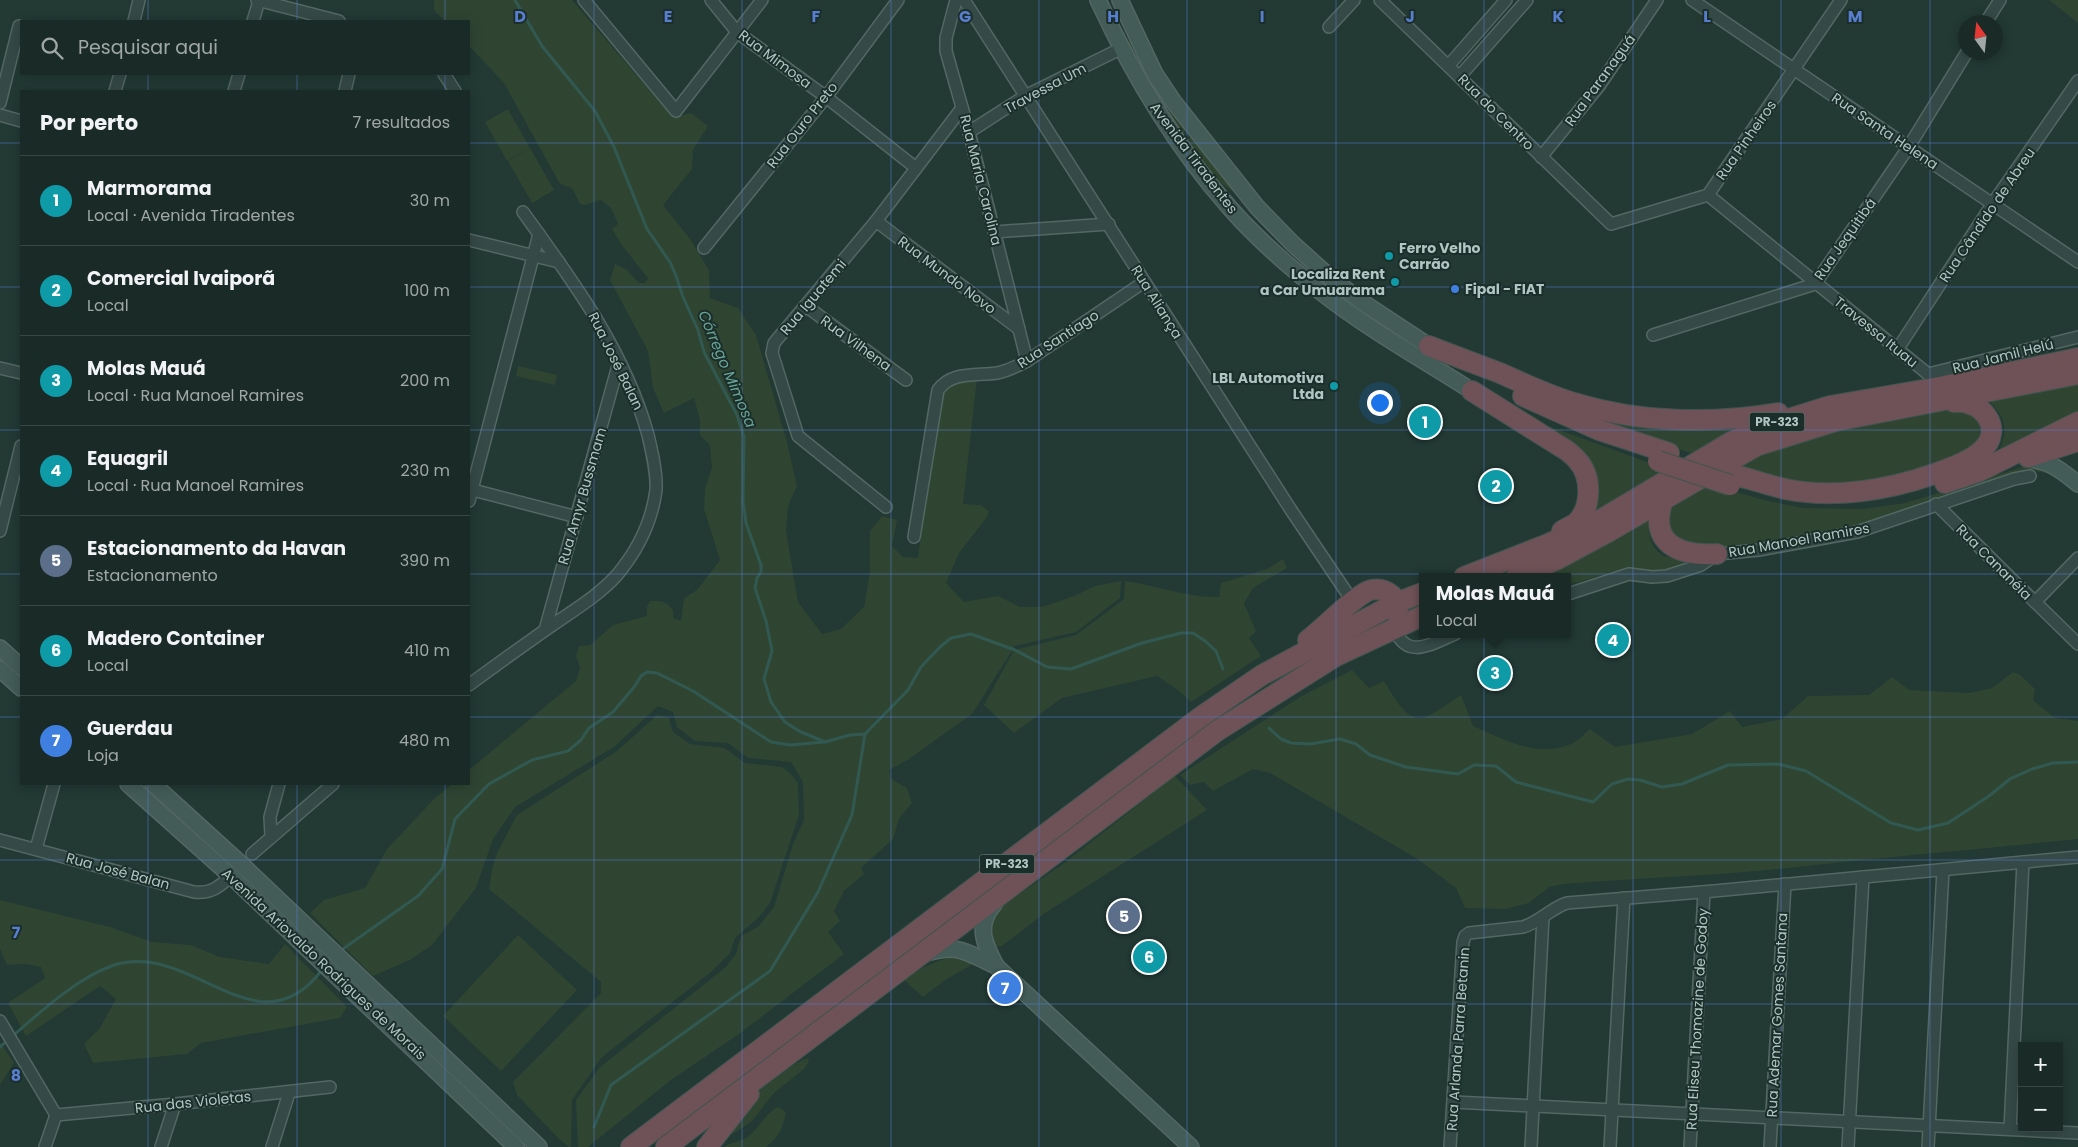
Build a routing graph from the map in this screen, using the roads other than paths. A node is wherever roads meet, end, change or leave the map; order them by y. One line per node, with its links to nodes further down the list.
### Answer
1 (139, 0): 20 (street)
2 (258, 0): 21 (street); 22 (street)
3 (584, 0): 26 (street)
4 (711, 0): 26 (street, Rua Mimosa)
5 (762, 0): 26 (street)
6 (898, 0): 42 (street, Rua Ouro Preto)
7 (956, 0): 44 (street, Rua Maria Carolina)
8 (964, 0): 41 (street, Rua Aliança)
9 (1098, 0): 27 (street, Avenida Tiradentes)
10 (1120, 0): 25 (street, Avenida Tiradentes)
11 (1354, 0): 24 (street)
12 (1380, 0): 29 (street, Rua do Centro)
13 (1506, 0): 29 (street)
14 (1527, 0): 35 (street)
15 (1657, 0): 51 (street, Rua Paranaguá)
16 (1692, 0): 30 (street, Rua Santa Helena)
17 (1841, 0): 30 (street, Rua Pinheiros)
18 (1997, 2): 19 (street)
19 (1990, 15)
20 (134, 20)
21 (253, 20)
22 (335, 20)
23 (20, 26): 43 (street)
24 (1329, 27)
25 (1132, 28): 27 (street); 47 (street, Avenida Tiradentes)
26 (737, 32): 42 (street, Rua Mimosa)
27 (1119, 42): 41 (street, Travessa Um); 49 (street, Avenida Tiradentes)
28 (1963, 60): 50 (street, Rua Jequitibá)
29 (1449, 65): 35 (street, Rua do Centro)
30 (1795, 70): 50 (street, Rua Santa Helena); 53 (street, Rua Pinheiros)
31 (120, 75): 37 (street)
32 (239, 75): 38 (street)
33 (349, 75): 39 (street)
34 (445, 75): 40 (street)
35 (1460, 76): 51 (street, Rua do Centro)
36 (2078, 81): 54 (street, Rua Cândido de Abreu)
37 (115, 90)
38 (234, 90)
39 (345, 90)
40 (454, 90)
41 (1026, 96): 48 (street, Travessa Um); 57 (street, Rua Aliança)
42 (826, 97): 52 (street, Rua Mimosa); 62 (street, Rua Ouro Preto)
43 (0, 103)
44 (962, 108): 48 (street, Rua Maria Carolina); 52 (street, Rua Iguatemi)
45 (0, 115): 46 (street)
46 (20, 121)
47 (1195, 130): 49 (street); 68 (street, Avenida Tiradentes)
48 (969, 132): 59 (street, Rua Maria Carolina)
49 (1180, 142): 70 (street, Avenida Tiradentes)
50 (1908, 148): 54 (street, Rua Santa Helena); 67 (street, Rua Jequitibá)
51 (1541, 157): 58 (street, Rua do Centro)
52 (916, 168): 56 (street, Rua Iguatemi)
53 (1708, 195): 58 (street, Rua Pinheiros); 67 (street, Travessa Ituau)
54 (1993, 203): 65 (street, Rua Santa Helena); 75 (street, Rua Cândido de Abreu)
55 (523, 212): 60 (street, Rua José Balan)
56 (876, 221): 69 (street, Rua Iguatemi); 71 (street, Rua Mundo Novo)
57 (1109, 224): 59 (street); 66 (street, Rua Aliança)
58 (1611, 224)
59 (994, 232): 71 (street, Rua Maria Carolina)
60 (539, 234): 63 (street); 64 (street, Rua José Balan)
61 (470, 240): 63 (street)
62 (704, 248)
63 (533, 256): 64 (street); 95 (street)
64 (559, 262): 78 (street, Rua José Balan)
65 (2078, 262)
66 (1144, 282): 77 (street, Rua Santiago); 109 (street, Rua Aliança)
67 (1815, 284): 72 (street, Rua Jequitibá); 75 (street, Travessa Ituau)
68 (1362, 302): 70 (street); 74 (street, Avenida Tiradentes)
69 (806, 306): 83 (street, Rua Vilhena); 98 (street, Rua Iguatemi)
70 (1353, 315): 84 (street, Avenida Tiradentes)
71 (1019, 329): 77 (street, Rua Maria Carolina)
72 (1653, 335)
73 (2078, 337): 81 (street, Rua Jamil Helú)
74 (1428, 346): 85 (highway); 90 (highway)
75 (1897, 350): 81 (street, Travessa Ituau)
76 (2078, 358): 85 (highway, PR-323)
77 (1027, 361): 101 (street, Rua Santiago)
78 (619, 362): 99 (street, Rua Amyr Bussmam); 113 (street, Rua José Balan)
79 (0, 368): 80 (street)
80 (20, 373)
81 (1928, 374)
82 (2078, 374): 86 (highway, PR-323)
83 (906, 380)
84 (1472, 391): 90 (highway); 104 (highway)
85 (1830, 406): 104 (highway, PR-323)
86 (1910, 407): 93 (highway); 96 (highway, PR-323)
87 (2078, 422): 92 (highway)
88 (2078, 441): 91 (highway)
89 (20, 450): 100 (street)
90 (1663, 457): 93 (highway, bridge)
91 (2027, 467): 92 (highway); 94 (street); 97 (street, Rua Manoel Ramires)
92 (1980, 471): 93 (highway)
93 (1732, 480)
94 (2078, 484)
95 (470, 489): 99 (street)
96 (1663, 500): 102 (highway); 106 (highway, PR-323)
97 (1936, 504): 102 (street, Rua Manoel Ramires); 110 (street, Rua Cananéia)
98 (886, 507)
99 (576, 517): 113 (street, Rua Amyr Bussmam)
100 (0, 531)
101 (914, 537)
102 (1717, 554): 107 (street, Rua Manoel Ramires)
103 (2078, 558): 110 (street, Rua Cananéia)
104 (1502, 562): 105 (highway, PR-323)
105 (1474, 573)
106 (1525, 573)
107 (1571, 593)
108 (1419, 596): 111 (highway, PR-323)
109 (1353, 602): 111 (highway); 119 (highway)
110 (2035, 602): 115 (street)
111 (1396, 615): 112 (highway, PR-323); 114 (street); 119 (highway, PR-323); 138 (highway, PR-323)
112 (1419, 616)
113 (545, 630): 120 (street, Rua José Balan)
114 (1446, 638)
115 (2078, 644)
116 (0, 648): 117 (street)
117 (20, 666)
118 (0, 669): 121 (street)
119 (1262, 675): 148 (highway, PR-323)
120 (470, 684)
121 (20, 687)
122 (54, 785): 129 (street)
123 (129, 785): 134 (street, Avenida Ariovaldo Rodrigues de Morais)
124 (154, 785): 142 (street, Avenida Ariovaldo Rodrigues de Morais)
125 (279, 785): 127 (street)
126 (332, 785): 127 (street)
127 (272, 836): 130 (street)
128 (0, 840): 129 (street, Rua José Balan)
129 (36, 849): 134 (street, Rua José Balan)
130 (252, 854)
131 (2078, 857): 132 (street)
132 (2023, 862): 133 (street); 158 (street)
133 (1943, 870): 135 (street); 157 (street)
134 (231, 876): 142 (street, Avenida Ariovaldo Rodrigues de Morais)
135 (1863, 877): 136 (street); 156 (street)
136 (1785, 884): 137 (street); 155 (street, Rua Ademar Gomes Santana)
137 (1704, 892): 139 (street); 154 (street, Rua Eliseu Thomazine de Godoy)
138 (1004, 893): 141 (highway, PR-323); 143 (street)
139 (1624, 898): 140 (street); 152 (street)
140 (1543, 917): 149 (street, Rua Arlanda Parra Betanin); 151 (street)
141 (921, 955): 143 (street); 145 (highway, PR-323)
142 (331, 960): 165 (street, Avenida Ariovaldo Rodrigues de Morais); 166 (street, Avenida Ariovaldo Rodrigues de Morais)
143 (996, 966): 169 (street)
144 (0, 1021): 153 (street)
145 (788, 1055): 161 (highway, PR-323); 168 (highway)
146 (330, 1087): 147 (street, Rua das Violetas)
147 (289, 1093): 150 (street, Rua das Violetas); 164 (street)
148 (696, 1099): 160 (highway, PR-323); 161 (highway)
149 (1453, 1102): 151 (street); 170 (street, Rua Arlanda Parra Betanin)
150 (176, 1104): 153 (street, Rua das Violetas); 163 (street)
151 (1533, 1106): 152 (street); 171 (street)
152 (1612, 1110): 154 (street); 172 (street)
153 (56, 1114): 162 (street)
154 (1692, 1114): 155 (street); 173 (street, Rua Eliseu Thomazine de Godoy)
155 (1772, 1117): 156 (street); 174 (street, Rua Ademar Gomes Santana)
156 (1850, 1121): 157 (street); 175 (street)
157 (1929, 1125): 158 (street); 176 (street)
158 (2010, 1129): 159 (street)
159 (2078, 1134)
160 (636, 1143): 167 (street)
161 (671, 1146)
162 (45, 1147)
163 (161, 1147)
164 (272, 1147)
165 (516, 1147)
166 (540, 1147)
167 (624, 1147)
168 (707, 1147)
169 (1191, 1147)
170 (1450, 1147)
171 (1531, 1147)
172 (1610, 1147)
173 (1690, 1147)
174 (1770, 1147)
175 (1848, 1147)
176 (1928, 1147)

